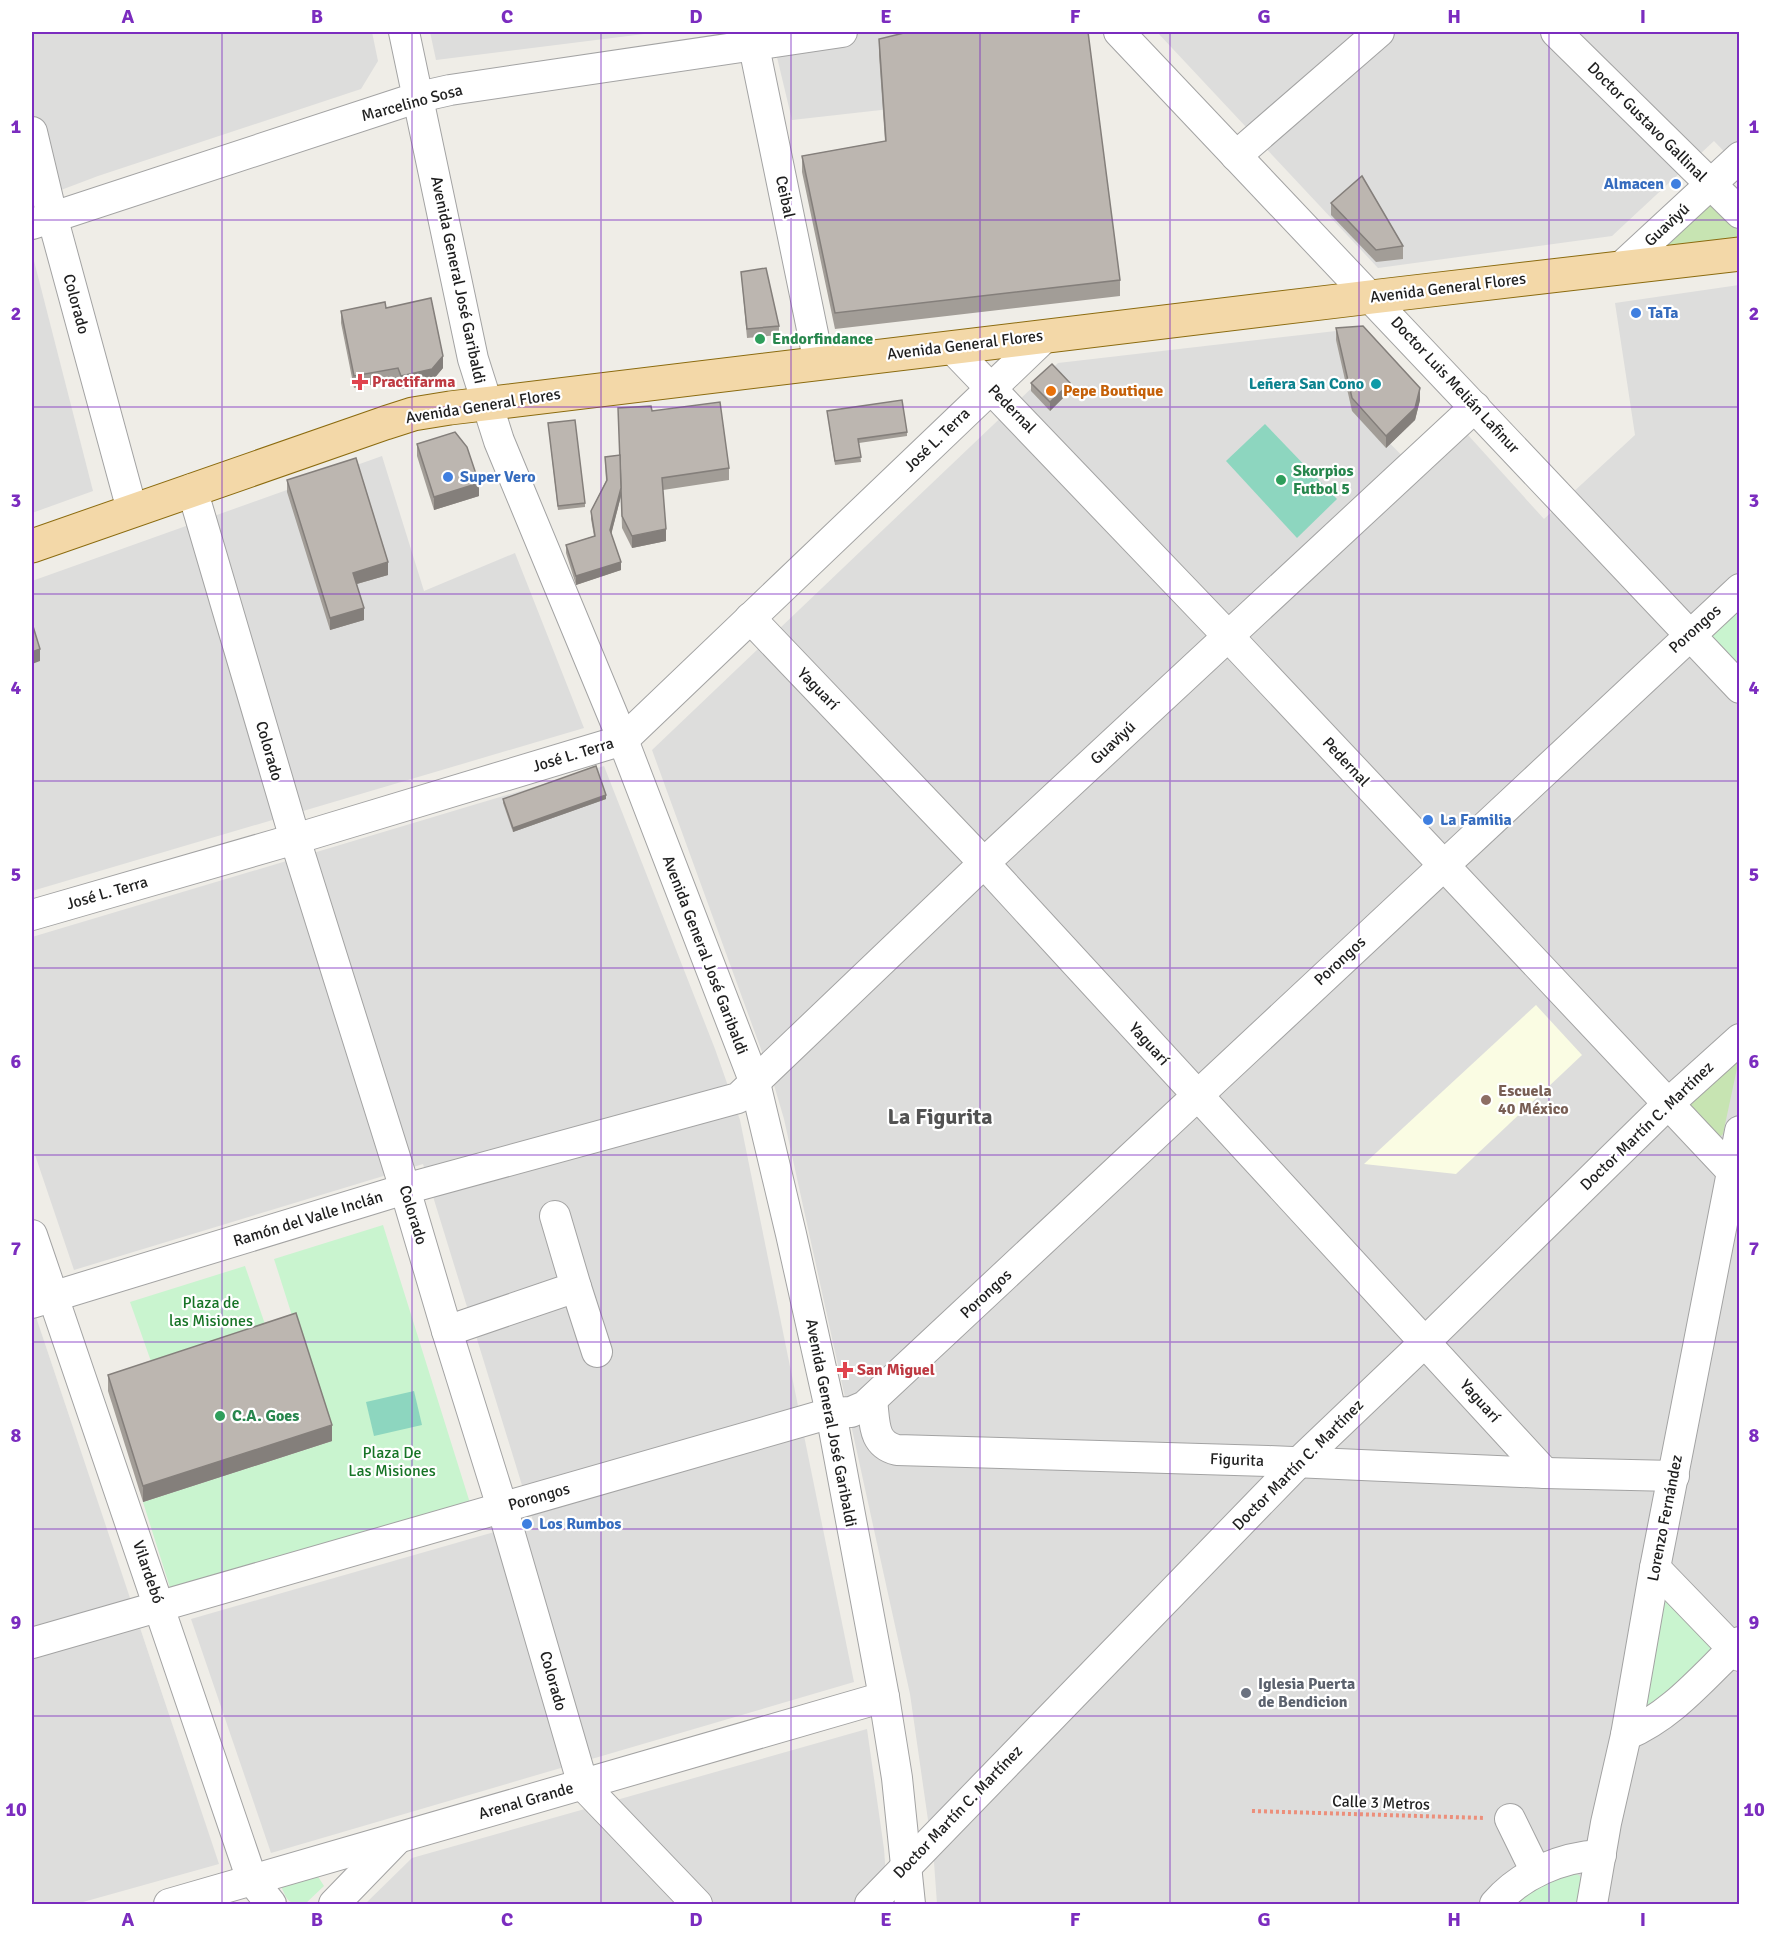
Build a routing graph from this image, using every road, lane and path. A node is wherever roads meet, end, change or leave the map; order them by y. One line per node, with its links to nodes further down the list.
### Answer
1 (404, 32): 7 (street, Avenida General José Garibaldi)
2 (842, 32): 6 (street, Marcelino Sosa)
3 (1119, 32): 9 (street, Doctor Luis Melián Lafinur)
4 (1379, 32): 9 (street)
5 (1556, 32): 11 (street, Doctor Gustavo Gallinal)
6 (752, 38): 7 (street, Marcelino Sosa); 19 (street, Ceibal)
7 (418, 97): 13 (street, Marcelino Sosa); 21 (street, Avenida General José Garibaldi)
8 (32, 132): 13 (street, Colorado)
9 (1236, 156): 16 (street, Doctor Luis Melián Lafinur)
10 (1740, 157): 11 (street, Guaviyú)
11 (1710, 184): 12 (street, Doctor Gustavo Gallinal); 15 (street, Guaviyú)
12 (1740, 213)
13 (42, 220): 24 (street, Colorado)
14 (1740, 255): 15 (main road, Avenida General Flores)
15 (1620, 268): 16 (main road, Avenida General Flores)
16 (1371, 297): 17 (main road, Avenida General Flores); 22 (street, Doctor Luis Melián Lafinur)
17 (1046, 336): 18 (main road, Avenida General Flores); 20 (street, José L. Terra)
18 (951, 347): 19 (main road, Avenida General Flores); 20 (street, Pedernal)
19 (819, 363): 21 (main road, Avenida General Flores)
20 (991, 387): 27 (street, José L. Terra); 29 (street, Pedernal)
21 (486, 403): 23 (main road, Avenida General Flores); 31 (street, Avenida General José Garibaldi)
22 (1475, 407): 28 (street, Doctor Luis Melián Lafinur); 29 (street, Guaviyú)
23 (192, 489): 24 (main road, Avenida General Flores); 32 (street, Colorado)
24 (132, 510): 25 (main road, Avenida General Flores)
25 (32, 546)
26 (1740, 589): 28 (street, Porongos)
27 (750, 618): 31 (street, José L. Terra); 33 (street, Yaguarí)
28 (1689, 635): 30 (street, Doctor Luis Melián Lafinur); 34 (street, Porongos)
29 (1228, 636): 33 (street, Guaviyú); 34 (street, Pedernal)
30 (1740, 688)
31 (623, 740): 32 (street, José L. Terra); 37 (street, Avenida General José Garibaldi)
32 (294, 839): 35 (street, José L. Terra); 42 (street, Colorado)
33 (984, 863): 37 (street, Guaviyú); 38 (street, Yaguarí)
34 (1443, 865): 38 (street, Porongos); 39 (street, Pedernal)
35 (32, 915)
36 (1740, 1039): 39 (street, Doctor Martín C. Martínez)
37 (755, 1083): 42 (street, Ramón del Valle Inclán); 51 (street, Avenida General José Garibaldi)
38 (1196, 1095): 48 (street, Yaguarí); 50 (street, Porongos)
39 (1669, 1103): 41 (street, Pedernal); 48 (street, Doctor Martín C. Martínez)
40 (1740, 1131): 41 (street, Lorenzo Fernández)
41 (1736, 1176): 54 (street, Lorenzo Fernández)
42 (405, 1189): 46 (street, Ramón del Valle Inclán); 47 (street, Colorado)
43 (555, 1216): 45 (street)
44 (32, 1235): 46 (street, Vilardebó)
45 (576, 1287): 47 (street); 49 (street)
46 (42, 1300): 57 (street, Vilardebó)
47 (447, 1331): 55 (street, Colorado)
48 (1426, 1341): 52 (street, Doctor Martín C. Martínez); 53 (street, Yaguarí)
49 (597, 1352)
50 (872, 1400): 51 (street, Porongos); 52 (street, Figurita)
51 (831, 1413): 55 (street, Porongos); 60 (street, Avenida General José Garibaldi)
52 (1299, 1462): 53 (street, Figurita); 67 (street, Doctor Martín C. Martínez)
53 (1545, 1473): 54 (street, Figurita)
54 (1674, 1476): 56 (street, Lorenzo Fernández)
55 (502, 1507): 57 (street, Porongos); 62 (street, Colorado)
56 (1655, 1568): 59 (street); 61 (street, Lorenzo Fernández)
57 (160, 1607): 58 (street, Porongos); 69 (street, Vilardebó)
58 (32, 1643)
59 (1737, 1649): 61 (street)
60 (884, 1697): 62 (street, Arenal Grande); 67 (street, Avenida General José Garibaldi)
61 (1626, 1735): 66 (street, Lorenzo Fernández)
62 (583, 1785): 65 (street, Arenal Grande); 73 (street, Colorado)
63 (1252, 1810): 64 (path, Calle 3 Metros)
64 (1510, 1819): 68 (street)
65 (397, 1839): 69 (street, Arenal Grande); 72 (street)
66 (1601, 1855): 68 (street); 77 (street, Lorenzo Fernández)
67 (907, 1865): 74 (street, Doctor Martín C. Martínez); 75 (street, Avenida General José Garibaldi)
68 (1536, 1872): 76 (street)
69 (252, 1880): 70 (street, Arenal Grande); 71 (street, Vilardebó)
70 (169, 1905)
71 (271, 1905)
72 (334, 1905)
73 (697, 1905)
74 (870, 1905)
75 (910, 1905)
76 (1495, 1905)
77 (1592, 1905)

